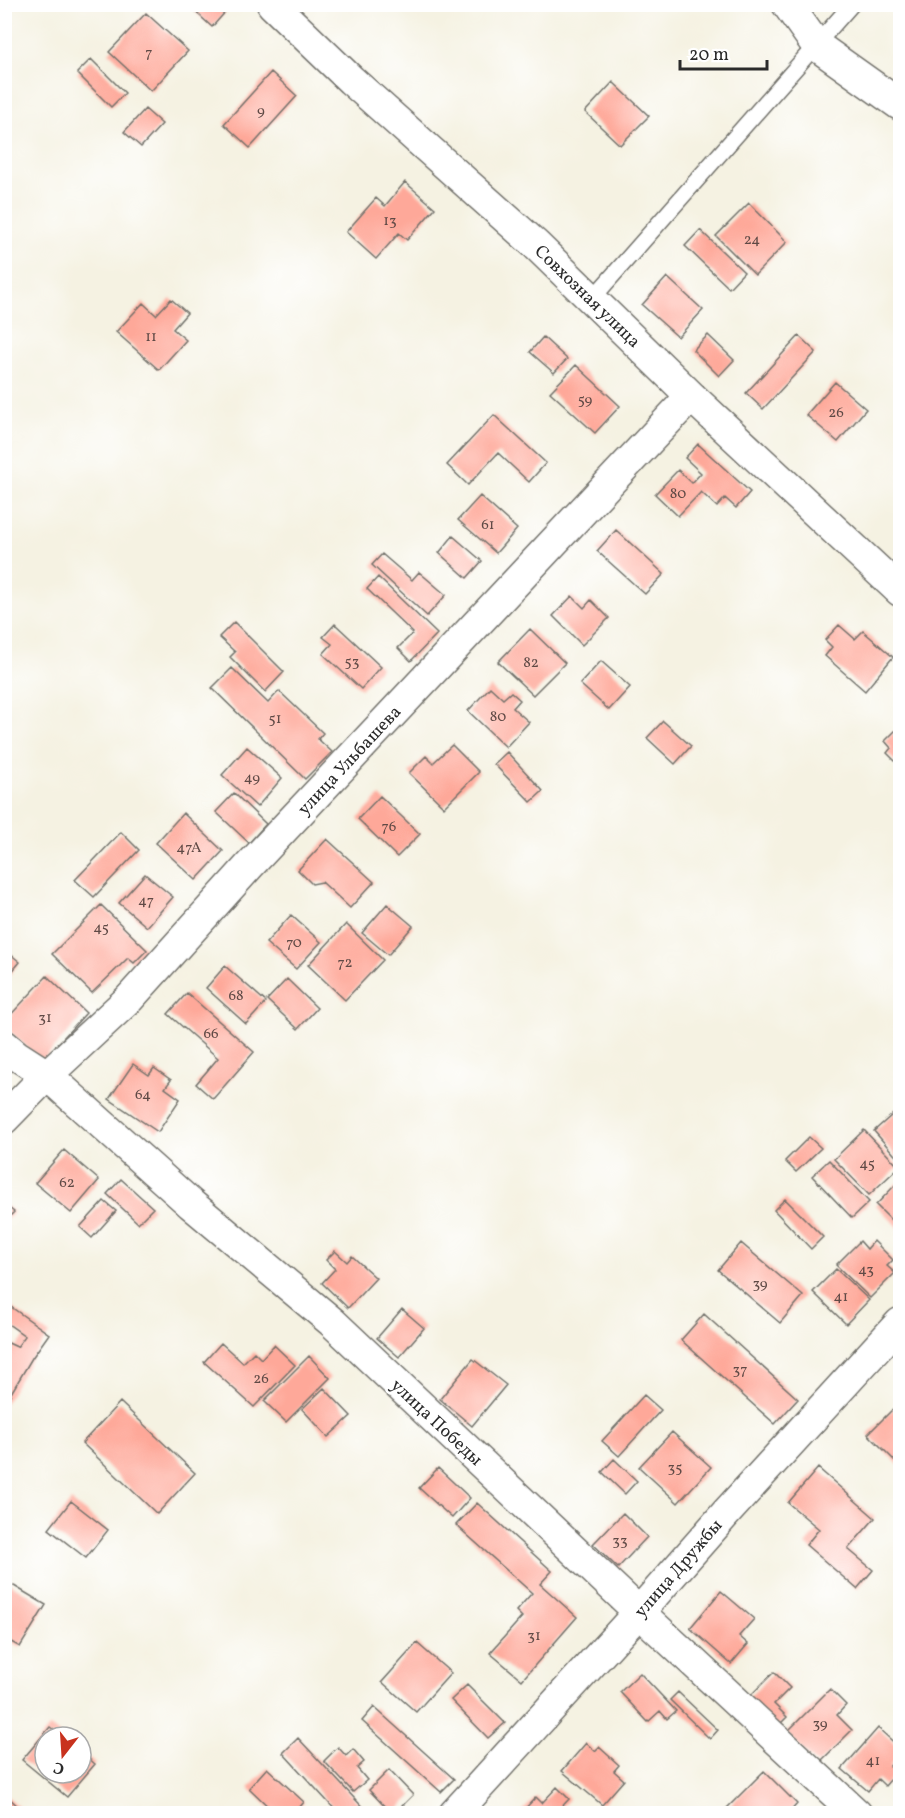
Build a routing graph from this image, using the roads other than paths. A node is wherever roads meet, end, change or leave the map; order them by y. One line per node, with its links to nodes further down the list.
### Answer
1 (272, 4): 6 (street, Совхозная улица)
2 (787, 4): 4 (street)
3 (852, 4): 4 (lane)
4 (817, 46): 5 (street); 6 (lane)
5 (900, 105)
6 (592, 299): 7 (street, Совхозная улица)
7 (691, 396): 8 (street, Совхозная улица); 10 (street, улица Ульбашева)
8 (900, 591)
9 (4, 1045): 10 (street, улица Победы)
10 (48, 1075): 11 (street, улица Ульбашева); 13 (street, улица Победы)
11 (4, 1119)
12 (900, 1323): 13 (street, улица Дружбы)
13 (639, 1612): 14 (street, улица Дружбы); 15 (street, улица Победы)
14 (454, 1814)
15 (857, 1814)

